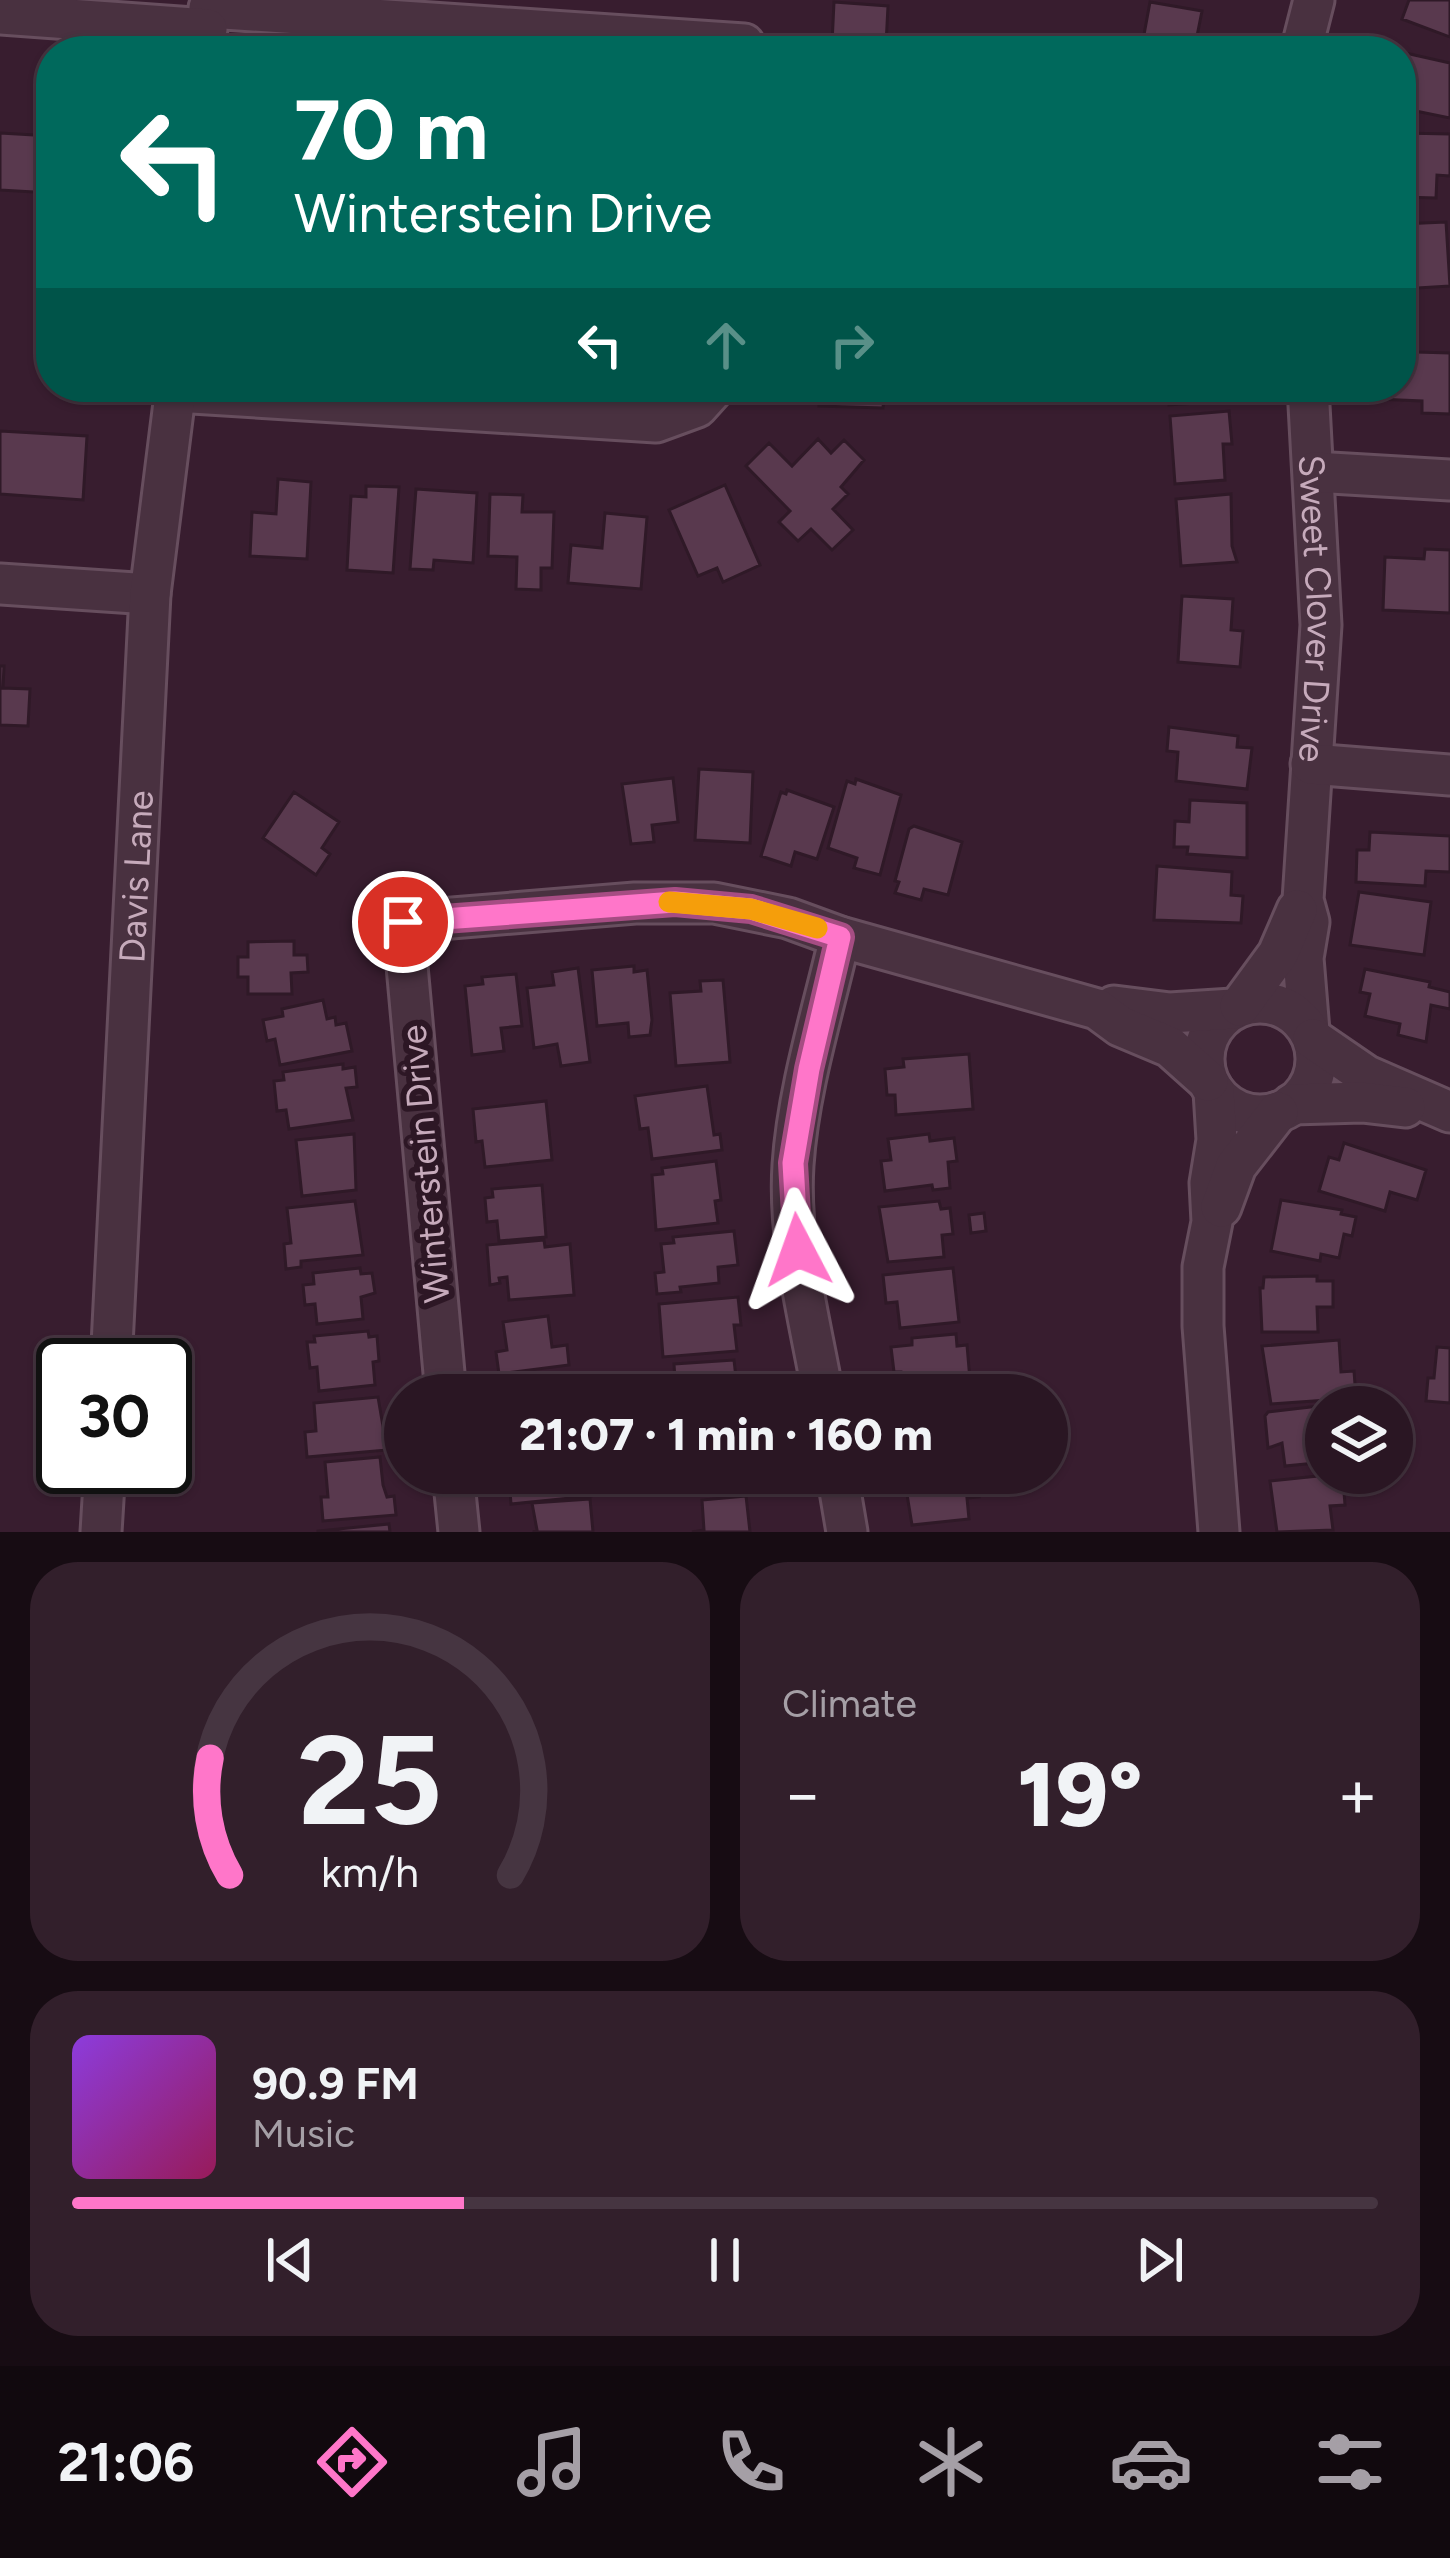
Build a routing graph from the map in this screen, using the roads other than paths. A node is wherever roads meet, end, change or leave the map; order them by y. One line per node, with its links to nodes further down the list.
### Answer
1 (1314, 0): 5 (street)
2 (0, 14): 3 (street)
3 (208, 22): 4 (street)
4 (549, 36)
5 (1305, 36)
6 (174, 402): 13 (street, Davis Lane)
7 (356, 402): 8 (street)
8 (702, 402)
9 (1309, 402): 10 (street, Sweet Clover Drive)
10 (1314, 472): 11 (street); 14 (street, Sweet Clover Drive)
11 (1450, 480)
12 (0, 584): 13 (street)
13 (150, 594): 25 (street, Davis Lane)
14 (1311, 764): 15 (street); 16 (street, Sweet Clover Drive)
15 (1450, 775)
16 (1303, 900): 18 (street, Sweet Clover Drive); 20 (street, Sweet Clover Drive)
17 (840, 937): 19 (street, Winterstein Drive); 26 (street, Winterstein Drive); 27 (street)
18 (1237, 1007): 19 (street, Winterstein Drive); 20 (street); 21 (street)
19 (1097, 1009): 21 (street, Winterstein Drive)
20 (1311, 1035): 22 (street); 23 (street)
21 (1211, 1086): 22 (street); 24 (street)
22 (1285, 1108): 23 (street); 24 (street)
23 (1439, 1109)
24 (1212, 1222): 34 (street)
25 (112, 1338)
26 (444, 1374)
27 (819, 1374)
28 (103, 1494): 31 (street)
29 (455, 1494): 32 (street)
30 (841, 1494): 33 (street)
31 (101, 1532)
32 (459, 1532)
33 (847, 1532)
34 (1219, 1532)

